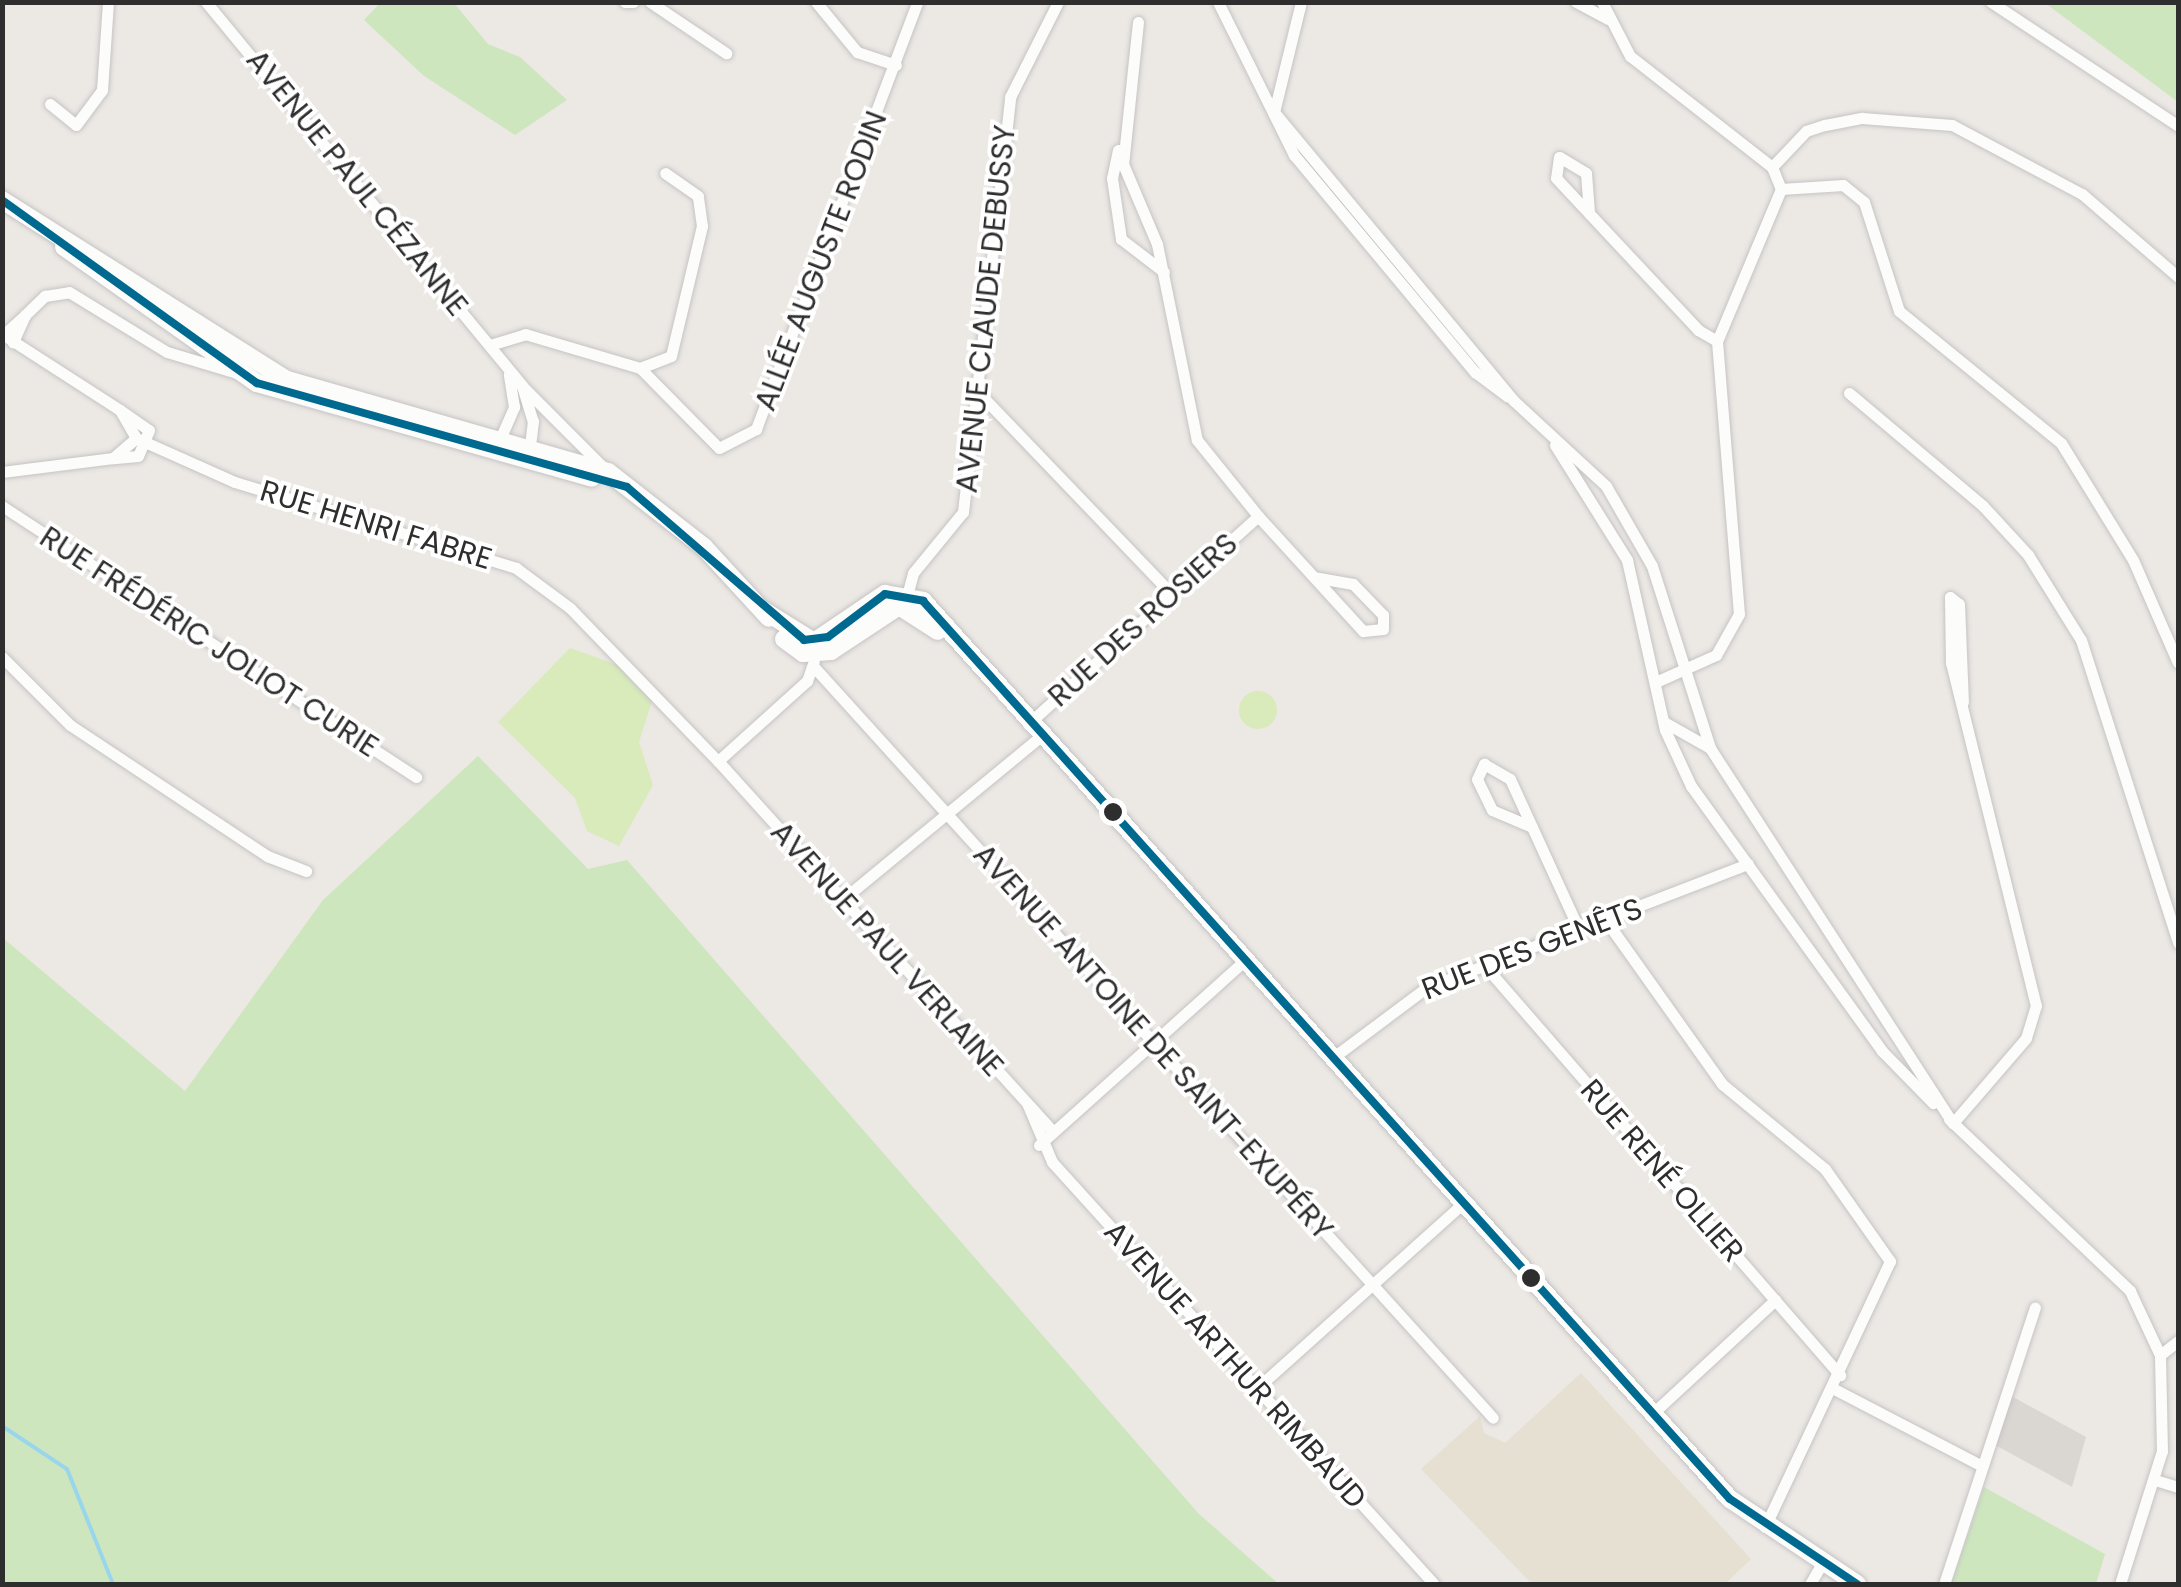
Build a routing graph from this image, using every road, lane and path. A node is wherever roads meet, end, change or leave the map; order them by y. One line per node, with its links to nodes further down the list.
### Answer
1 (108, 2): 18 (street)
2 (206, 2): 32 (street, AVENUE PAUL CÉZANNE)
3 (626, 2): 4 (street)
4 (633, 2)
5 (650, 2): 16 (street)
6 (816, 2): 17 (street)
7 (918, 2): 17 (street, ALLÉE AUGUSTE RODIN)
8 (1058, 2): 41 (street, AVENUE CLAUDE DEBUSSY)
9 (1218, 2): 19 (street)
10 (1301, 2): 19 (street)
11 (1576, 2): 14 (street)
12 (1602, 2): 14 (street)
13 (1991, 2): 20 (street)
14 (1610, 20): 22 (street)
15 (1138, 22): 21 (street)
16 (726, 54)
17 (896, 65): 37 (street, ALLÉE AUGUSTE RODIN)
18 (50, 104)
19 (1274, 112): 43 (street)
20 (2178, 126)
21 (1122, 137): 28 (street); 28 (street)
22 (1772, 167): 24 (street); 29 (street)
23 (665, 173): 37 (street)
24 (1781, 190): 31 (street); 60 (street)
25 (2, 200): 27 (main road)
26 (1589, 214): 26 (street); 31 (street)
27 (38, 224): 33 (main road); 34 (main road)
28 (1164, 272): 53 (street)
29 (2178, 278)
30 (6, 337): 35 (street); 42 (street)
31 (1717, 340): 61 (street)
32 (490, 345): 36 (street, AVENUE PAUL CÉZANNE); 37 (street)
33 (228, 347): 34 (street); 46 (main road)
34 (206, 349): 35 (street); 38 (main road)
35 (187, 360): 38 (street)
36 (507, 365): 39 (street, AVENUE PAUL CÉZANNE); 46 (street)
37 (640, 368)
38 (241, 373): 46 (main road)
39 (522, 386): 47 (street, AVENUE PAUL CÉZANNE); 50 (street, AVENUE PAUL CÉZANNE)
40 (1849, 393): 77 (street)
41 (979, 394): 55 (street); 56 (street, AVENUE CLAUDE DEBUSSY)
42 (120, 410): 44 (street); 45 (street)
43 (1543, 430): 61 (street); 62 (street)
44 (136, 438): 45 (street, RUE HENRI FABRE); 48 (street)
45 (151, 440): 48 (street); 57 (street, RUE HENRI FABRE)
46 (498, 445): 47 (main road)
47 (529, 453): 50 (main road); 51 (main road)
48 (113, 458): 49 (street)
49 (2, 472)
50 (608, 472): 51 (main road)
51 (626, 487): 58 (main road)
52 (2, 506): 68 (street, RUE FRÉDÉRIC JOLIOT CURIE)
53 (1258, 516): 54 (street); 55 (street, RUE DES ROSIERS)
54 (1315, 578): 54 (street)
55 (1172, 594): 65 (street, RUE DES ROSIERS)
56 (905, 600): 58 (main road); 65 (main road)
57 (589, 627): 67 (street, AVENUE PAUL VERLAINE)
58 (814, 654): 67 (street); 70 (street, AVENUE ANTOINE DE SAINT-EXUPÉRY)
59 (2, 658): 73 (street)
60 (2178, 663)
61 (1683, 671): 62 (street); 66 (street)
62 (1658, 681): 64 (street)
63 (1963, 702): 63 (street); 85 (street)
64 (1664, 722): 66 (street); 72 (street)
65 (1034, 731): 70 (street, RUE DES ROSIERS); 78 (main road)
66 (1710, 748): 80 (street)
67 (718, 761): 74 (street, AVENUE PAUL VERLAINE)
68 (416, 777)
69 (947, 793): 70 (street)
70 (947, 809): 74 (street, RUE DES ROSIERS); 81 (street, AVENUE ANTOINE DE SAINT-EXUPÉRY)
71 (1532, 827): 71 (street); 76 (street)
72 (1748, 864): 75 (street, RUE DES GENÊTS); 82 (street)
73 (306, 871)
74 (842, 900): 84 (street, AVENUE PAUL VERLAINE)
75 (1607, 922): 76 (street, RUE DES GENÊTS); 94 (street)
76 (1580, 932): 79 (street, RUE DES GENÊTS)
77 (2178, 943)
78 (1243, 962): 81 (street); 83 (main road)
79 (1485, 966): 83 (street, RUE DES GENÊTS); 90 (street, RUE RENÉ OLLIER)
80 (1896, 1038): 82 (street); 85 (street)
81 (1152, 1044): 86 (street); 89 (street, AVENUE ANTOINE DE SAINT-EXUPÉRY)
82 (1884, 1054): 85 (street)
83 (1331, 1059): 88 (main road)
84 (1027, 1103): 86 (street); 87 (street, AVENUE PAUL VERLAINE)
85 (1953, 1123): 93 (street)
86 (1053, 1132): 87 (street)
87 (1038, 1145): 96 (street, AVENUE ARTHUR RIMBAUD)
88 (1462, 1204): 89 (street); 97 (main road)
89 (1373, 1284): 96 (street); 98 (street, AVENUE ANTOINE DE SAINT-EXUPÉRY)
90 (1775, 1300): 94 (street, RUE RENÉ OLLIER); 97 (street)
91 (2035, 1308): 99 (street)
92 (2178, 1341): 93 (street)
93 (2160, 1355): 100 (street)
94 (1840, 1375): 95 (street)
95 (1834, 1388): 99 (street); 102 (street)
96 (1256, 1389): 104 (street, AVENUE ARTHUR RIMBAUD)
97 (1652, 1414): 102 (main road)
98 (1494, 1418)
99 (1980, 1465): 107 (street)
100 (2155, 1480): 101 (street); 108 (street)
101 (2178, 1486)
102 (1765, 1527): 103 (main road)
103 (1822, 1563): 105 (street); 106 (main road)
104 (1434, 1584)
105 (1810, 1584)
106 (1857, 1584)
107 (1944, 1584)
108 (2120, 1584)

